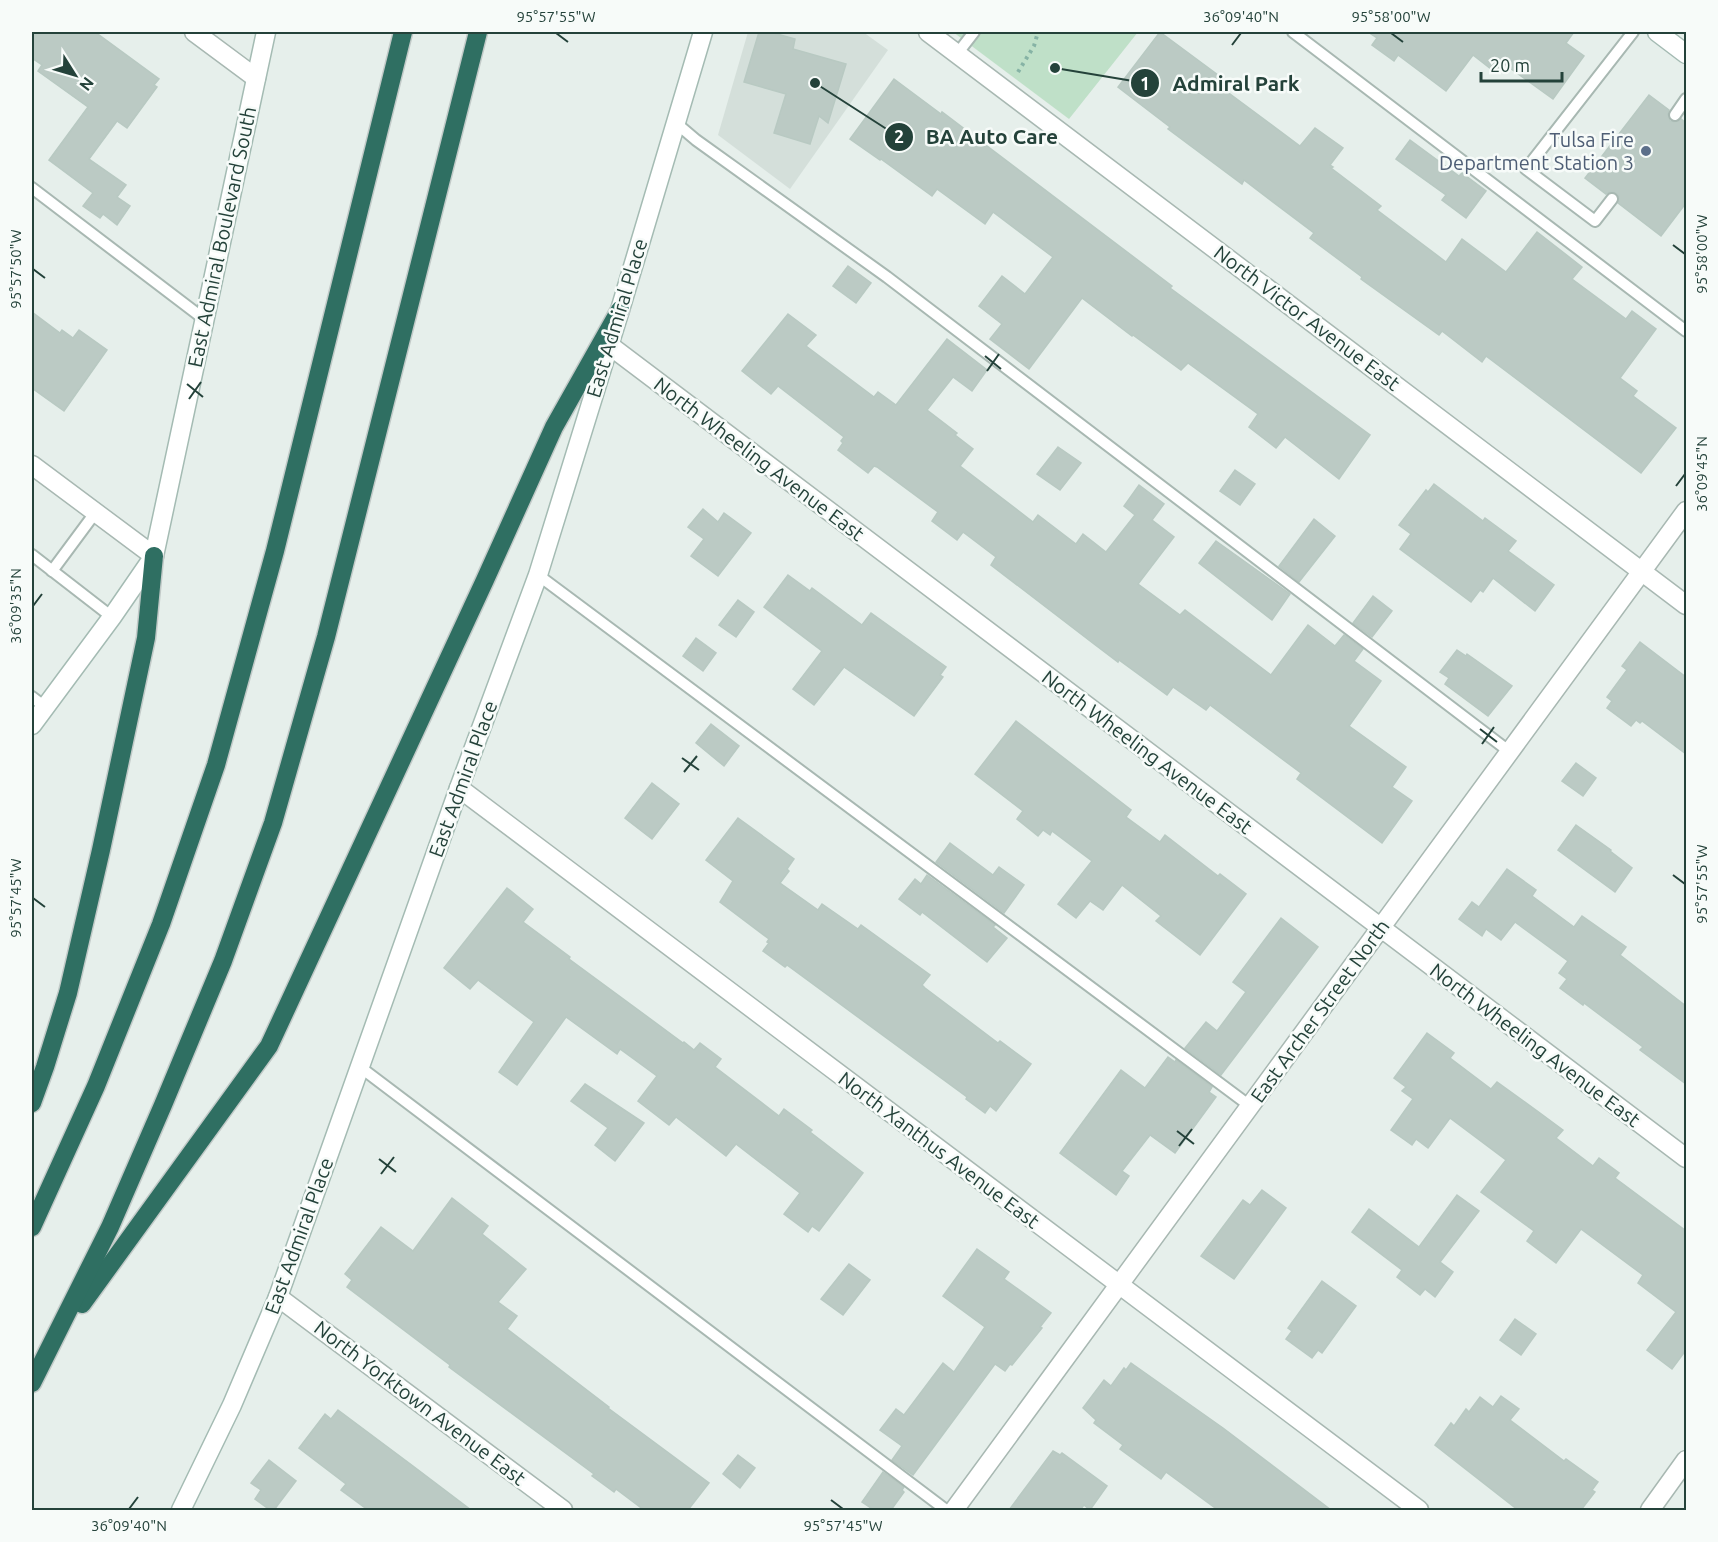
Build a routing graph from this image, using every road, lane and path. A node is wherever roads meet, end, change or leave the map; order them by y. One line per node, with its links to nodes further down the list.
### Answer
1 (194, 32): 14 (street)
2 (266, 32): 14 (street, East Admiral Boulevard South)
3 (403, 32): 44 (highway)
4 (478, 32): 47 (highway)
5 (703, 32): 18 (street, East Admiral Place)
6 (928, 32): 12 (street, North Victor Avenue East)
7 (974, 32): 12 (lane)
8 (1038, 32): 15 (path)
9 (1293, 32): 23 (lane)
10 (1633, 32): 20 (lane)
11 (1657, 32): 13 (street)
12 (957, 54): 15 (street, North Victor Avenue East)
13 (1686, 54)
14 (256, 78): 22 (street, East Admiral Boulevard South)
15 (1005, 89): 31 (street, North Victor Avenue East)
16 (1686, 99): 17 (lane)
17 (1675, 115)
18 (676, 123): 21 (street, East Admiral Place); 37 (lane)
19 (32, 188): 22 (lane)
20 (1612, 199)
21 (620, 310): 24 (street, East Admiral Place); 47 (highway)
22 (204, 319): 29 (street, East Admiral Boulevard South)
23 (1686, 331)
24 (609, 345): 32 (street, East Admiral Place); 39 (street, North Wheeling Avenue East)
25 (32, 465): 27 (street)
26 (1686, 511): 31 (street, East Archer Street North)
27 (95, 513): 29 (street); 30 (lane)
28 (32, 555): 30 (lane)
29 (154, 556): 34 (street, East Admiral Boulevard South); 41 (highway)
30 (52, 571): 34 (lane)
31 (1642, 571): 33 (street, North Victor Avenue East); 37 (street, East Archer Street North)
32 (538, 575): 38 (street, East Admiral Place); 42 (lane)
33 (1686, 605)
34 (112, 617): 35 (street, East Admiral Boulevard South)
35 (38, 702): 36 (street, East Admiral Boulevard South)
36 (32, 725)
37 (1510, 752): 39 (street, East Archer Street North)
38 (459, 788): 40 (street, East Admiral Place); 45 (street, North Xanthus Avenue East)
39 (1381, 929): 42 (street, East Archer Street North); 43 (street, North Wheeling Avenue East)
40 (360, 1067): 46 (street, East Admiral Place); 52 (lane)
41 (32, 1102)
42 (1250, 1106): 45 (street, East Archer Street North)
43 (1686, 1158)
44 (32, 1227)
45 (1118, 1286): 53 (street, East Archer Street North); 54 (street, North Xanthus Avenue East)
46 (278, 1297): 50 (street, East Admiral Place); 51 (street, North Yorktown Avenue East)
47 (53, 1344): 48 (highway)
48 (32, 1383)
49 (1686, 1460): 55 (street)
50 (181, 1510)
51 (562, 1510)
52 (946, 1510)
53 (954, 1510)
54 (1419, 1510)
55 (1650, 1510)

